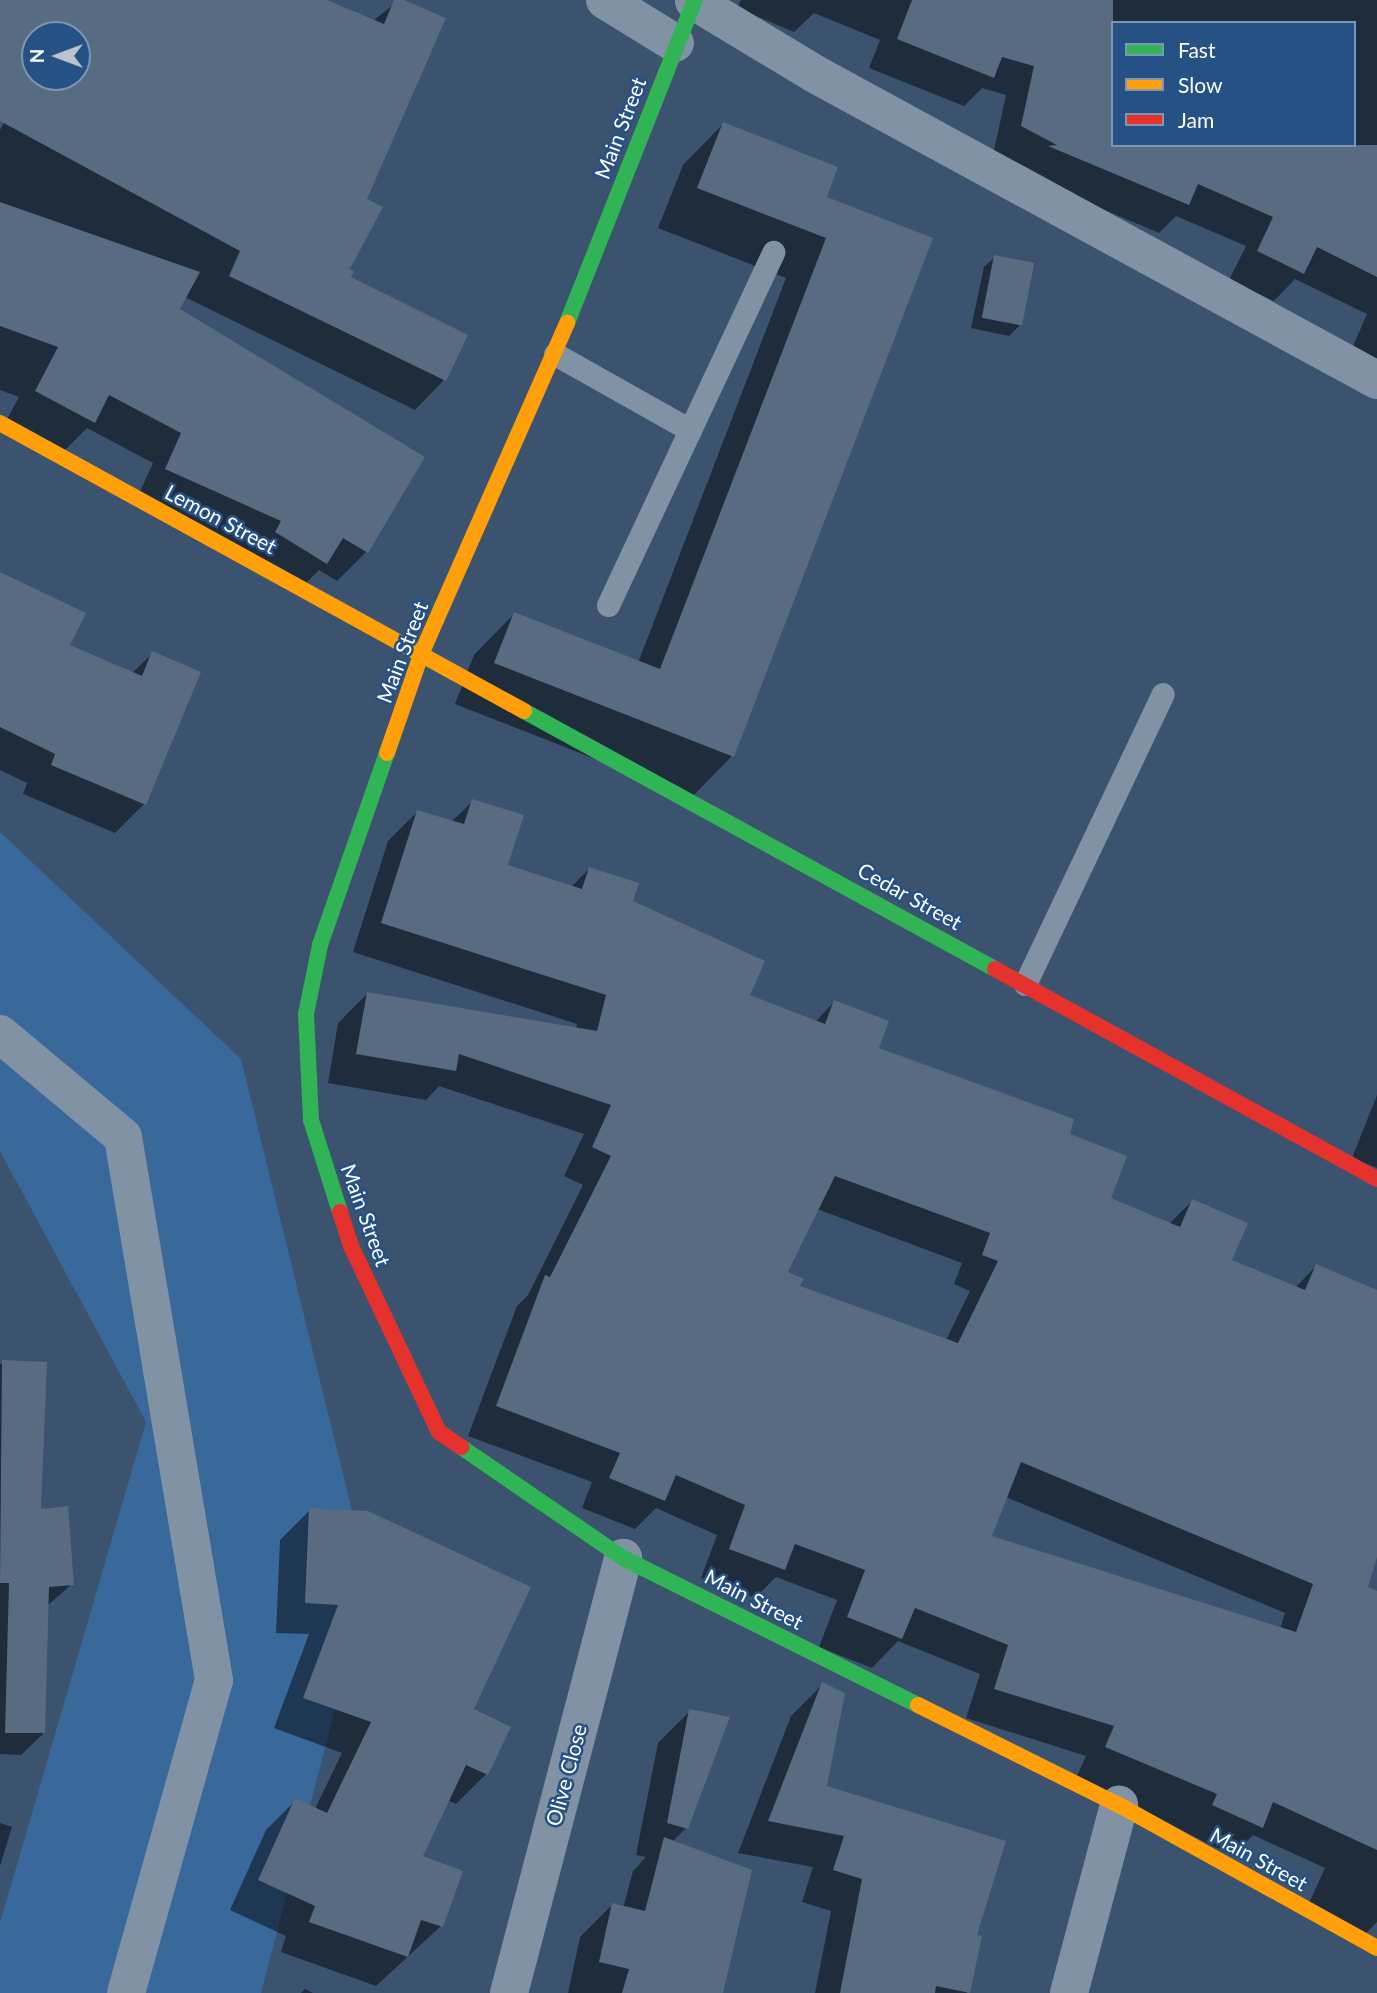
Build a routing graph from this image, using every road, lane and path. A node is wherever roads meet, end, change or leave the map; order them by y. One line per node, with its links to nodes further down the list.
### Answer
1 (605, 0): 3 (street)
2 (694, 1): 3 (street, Main Street); 6 (street)
3 (675, 43): 5 (street, Main Street)
4 (773, 252): 8 (lane)
5 (555, 354): 8 (lane); 10 (street, Main Street)
6 (1377, 380)
7 (0, 423): 10 (street, Lemon Street)
8 (690, 430): 9 (lane)
9 (608, 605)
10 (422, 652): 12 (street, Cedar Street); 15 (street, Main Street)
11 (1163, 694): 12 (lane)
12 (1025, 984): 14 (street, Cedar Street)
13 (0, 1034): 18 (street)
14 (1377, 1179)
15 (624, 1558): 16 (street, Main Street); 19 (street, Olive Close)
16 (1119, 1805): 17 (street, Main Street); 20 (street)
17 (1377, 1948)
18 (126, 1993)
19 (509, 1993)
20 (1069, 1993)

